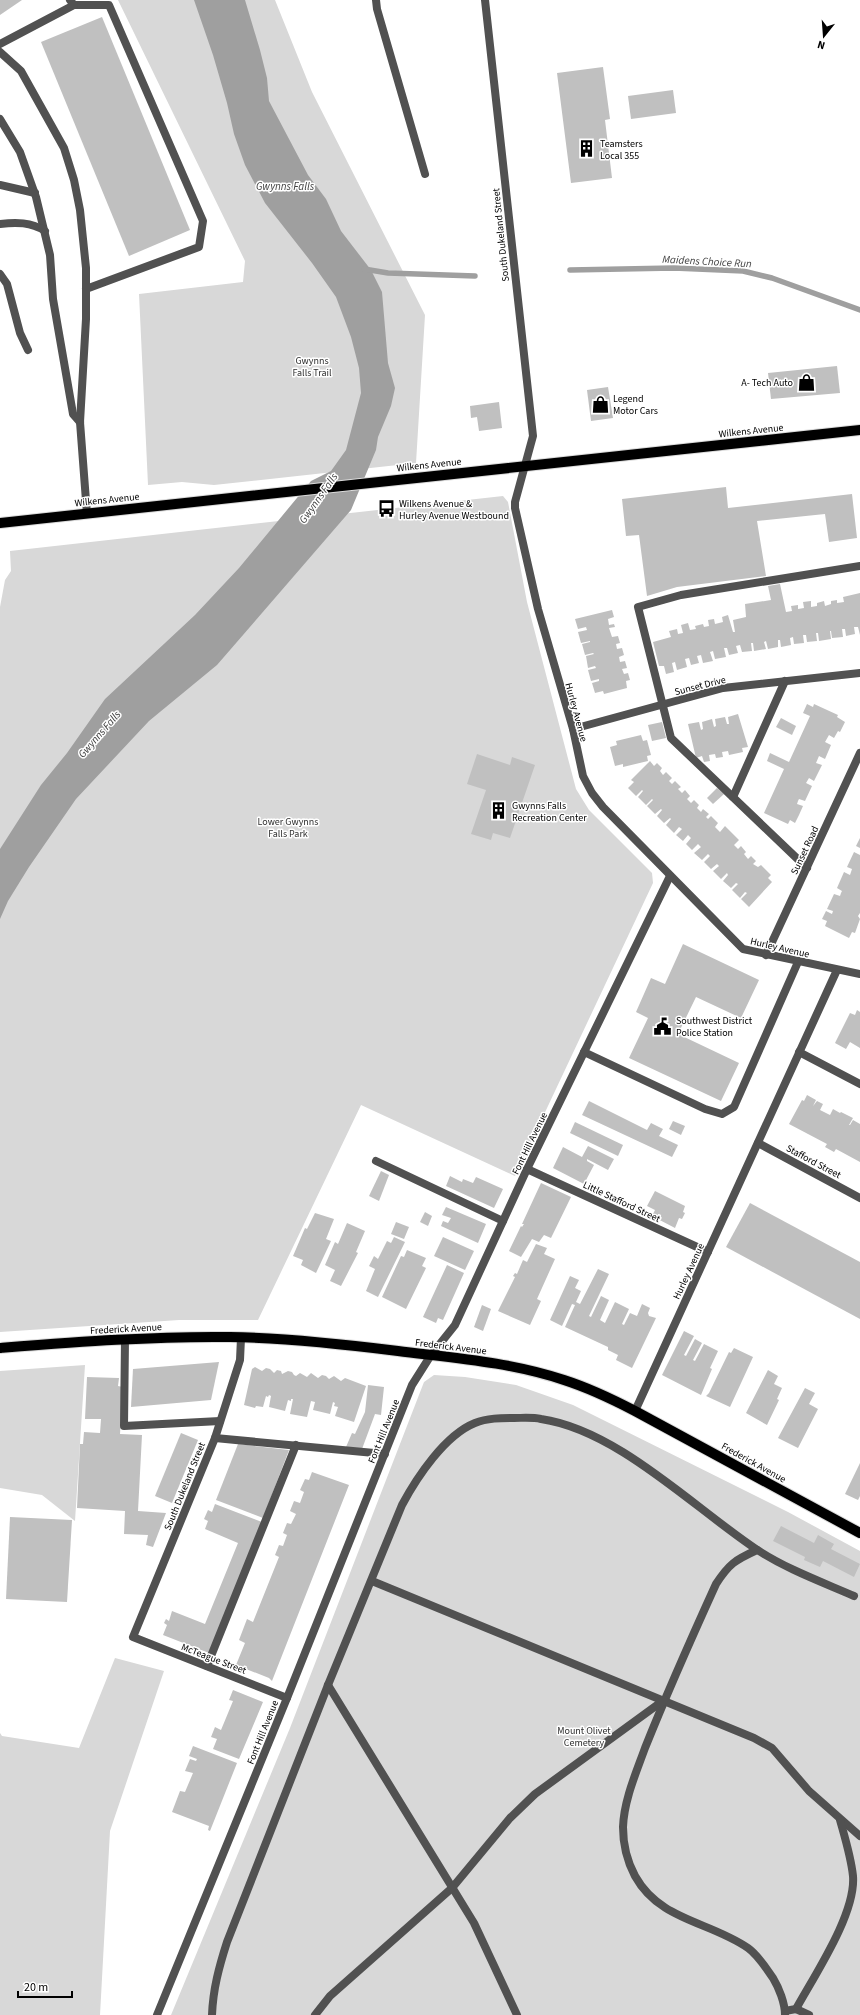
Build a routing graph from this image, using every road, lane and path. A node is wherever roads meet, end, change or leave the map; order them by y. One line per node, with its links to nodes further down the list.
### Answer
1 (376, 0): 7 (street)
2 (485, 0): 17 (street, South Dukeland Street)
3 (72, 2): 4 (street); 13 (street)
4 (0, 44)
5 (0, 52): 13 (street)
6 (0, 119): 9 (street)
7 (425, 174)
8 (0, 185): 9 (street)
9 (35, 193): 11 (street)
10 (0, 224): 11 (street)
11 (44, 231): 15 (street)
12 (0, 274): 14 (street)
13 (86, 289): 15 (street)
14 (28, 350)
15 (80, 422): 18 (street)
16 (860, 430): 17 (main road, Wilkens Avenue)
17 (523, 466): 18 (main road, Wilkens Avenue); 24 (street, Hurley Avenue)
18 (87, 514): 19 (main road, Wilkens Avenue)
19 (0, 523)
20 (860, 566): 23 (street)
21 (860, 673): 22 (street, Sunset Drive)
22 (785, 681): 23 (street, Sunset Drive); 26 (street)
23 (663, 705): 24 (street, Sunset Drive); 26 (street)
24 (573, 729): 28 (street, Hurley Avenue)
25 (860, 753): 27 (street, Sunset Road)
26 (733, 798): 27 (street)
27 (807, 868): 29 (street, Sunset Road)
28 (670, 876): 29 (street, Hurley Avenue); 33 (street, Font Hill Avenue)
29 (766, 955): 30 (street, Hurley Avenue)
30 (798, 962): 31 (street, Hurley Avenue); 33 (street)
31 (837, 970): 32 (street); 34 (street, Hurley Avenue)
32 (860, 974)
33 (584, 1052): 38 (street, Font Hill Avenue)
34 (799, 1052): 35 (street); 36 (street, Hurley Avenue)
35 (860, 1084)
36 (758, 1143): 39 (street, Stafford Street); 41 (street, Hurley Avenue)
37 (376, 1161): 40 (street)
38 (528, 1169): 40 (street, Font Hill Avenue); 41 (street, Little Stafford Street)
39 (860, 1198)
40 (503, 1221): 45 (street, Font Hill Avenue)
41 (708, 1252): 46 (street, Hurley Avenue)
42 (241, 1338): 43 (main road, Frederick Avenue); 45 (main road, Frederick Avenue); 47 (street, South Dukeland Street)
43 (125, 1339): 44 (main road, Frederick Avenue); 47 (street)
44 (0, 1348)
45 (431, 1355): 46 (main road, Frederick Avenue); 50 (street, Font Hill Avenue)
46 (635, 1411): 51 (main road, Frederick Avenue)
47 (220, 1421): 48 (street, South Dukeland Street)
48 (215, 1438): 49 (street); 55 (street, South Dukeland Street)
49 (296, 1445): 50 (street); 56 (street)
50 (385, 1454): 58 (street, Font Hill Avenue)
51 (860, 1533)
52 (757, 1550): 53 (street); 54 (street); 59 (street)
53 (372, 1581): 57 (street); 59 (street)
54 (854, 1596)
55 (133, 1638): 56 (street, McTeague Street)
56 (207, 1666): 58 (street, McTeague Street)
57 (328, 1685): 62 (street); 66 (street)
58 (287, 1698): 65 (street, Font Hill Avenue)
59 (664, 1700): 60 (street); 62 (street); 64 (street)
60 (840, 1820): 61 (street); 63 (street)
61 (860, 1836)
62 (452, 1888): 67 (street); 68 (street)
63 (796, 2009): 64 (street); 69 (street)
64 (785, 2013)
65 (157, 2015)
66 (212, 2015)
67 (315, 2015)
68 (517, 2015)
69 (809, 2015)

